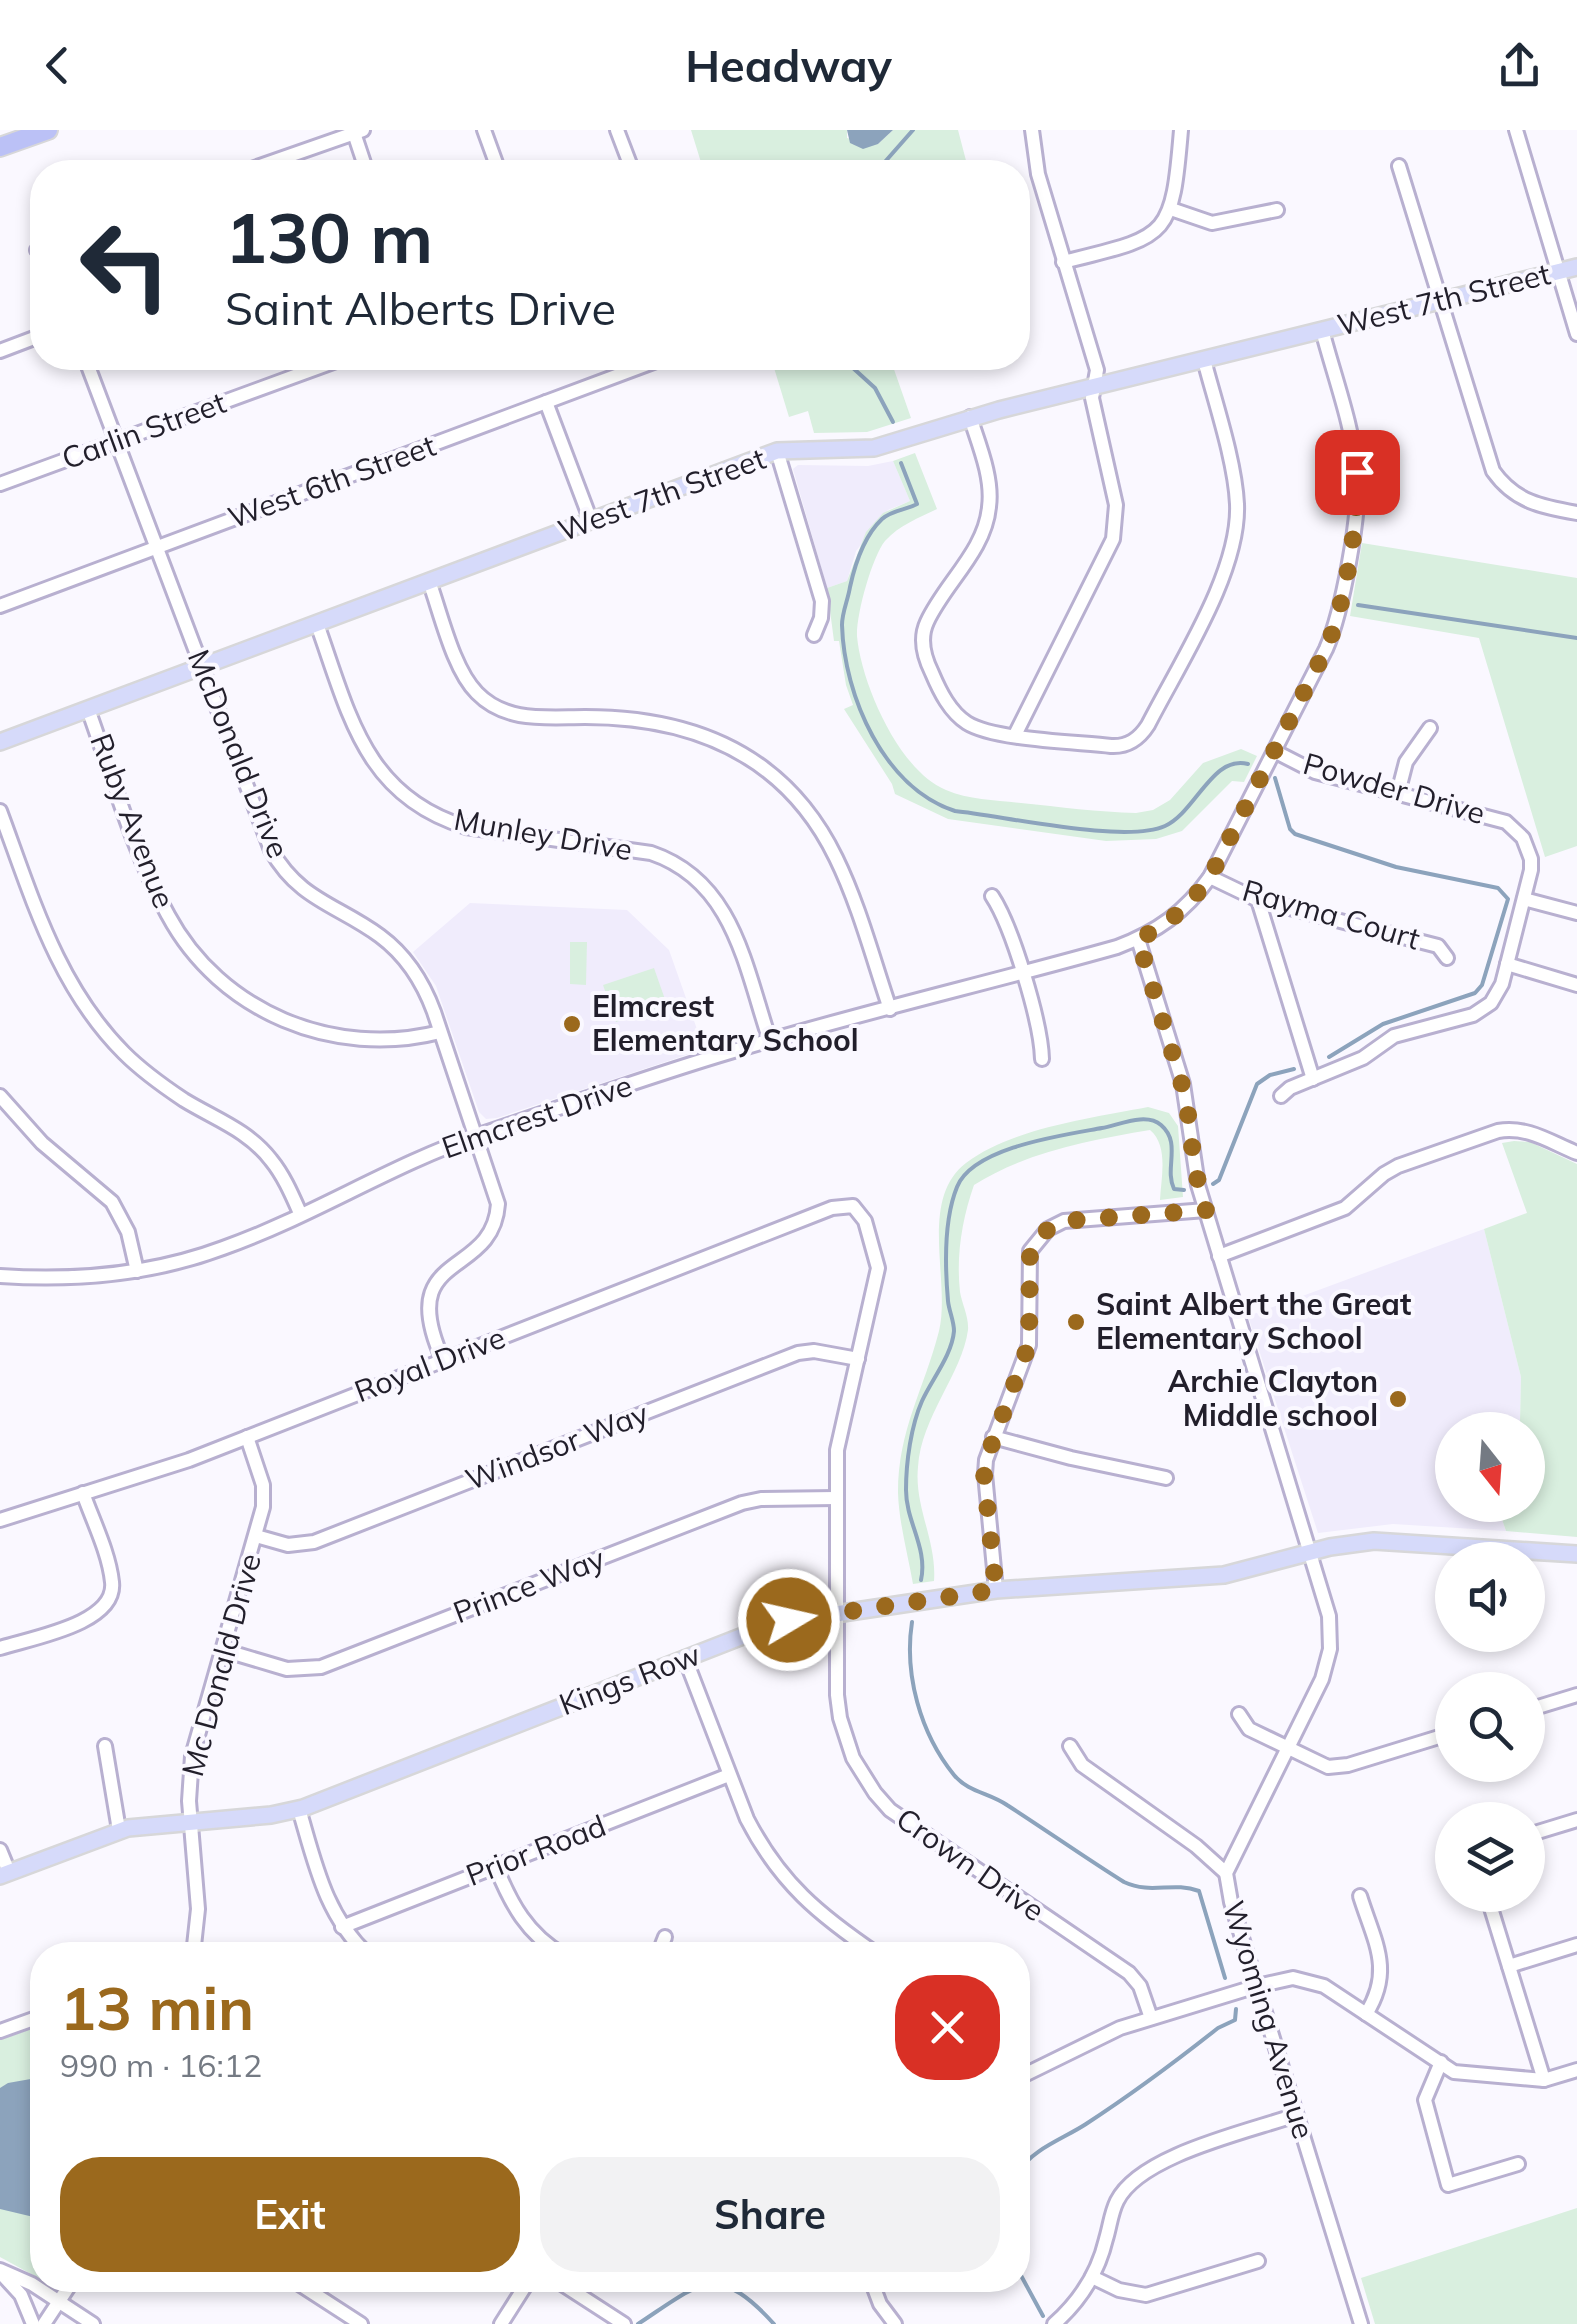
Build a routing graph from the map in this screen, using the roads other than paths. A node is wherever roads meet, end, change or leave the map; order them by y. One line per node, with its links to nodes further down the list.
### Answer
1 (48, 130): 8 (highway)
2 (484, 130): 11 (street)
3 (617, 130): 12 (street)
4 (1032, 130): 16 (street)
5 (1181, 130): 14 (street)
6 (1516, 130): 18 (street)
7 (358, 132): 9 (street); 10 (street)
8 (0, 147)
9 (277, 160)
10 (365, 160)
11 (495, 160)
12 (628, 160)
13 (1399, 166): 19 (street)
14 (1171, 209): 15 (street); 16 (street)
15 (1277, 210)
16 (1063, 262): 28 (street)
17 (1577, 268): 18 (main road, West 7th Street)
18 (1560, 272): 19 (main road, West 7th Street); 21 (street)
19 (1441, 301): 20 (main road, West 7th Street); 34 (street)
20 (1322, 330): 24 (main road, West 7th Street); 46 (street)
21 (1577, 334)
22 (30, 340): 23 (street)
23 (0, 351)
24 (1204, 360): 28 (main road, West 7th Street); 44 (street)
25 (90, 370): 31 (street, McDonald Drive)
26 (312, 370): 31 (street, Carlin Street)
27 (632, 370): 29 (street, West 6th Street)
28 (1095, 386): 30 (main road, West 7th Street); 44 (street)
29 (546, 402): 35 (street); 36 (street, West 6th Street)
30 (970, 417): 32 (main road, West 7th Street); 44 (street)
31 (117, 442): 33 (street, Carlin Street); 36 (street, McDonald Drive)
32 (778, 451): 35 (main road, West 7th Street); 40 (street)
33 (0, 484)
34 (1577, 513)
35 (592, 521): 37 (main road, West 7th Street)
36 (156, 547): 38 (street, West 6th Street); 41 (street, McDonald Drive)
37 (429, 582): 39 (main road, West 7th Street); 59 (street)
38 (0, 606)
39 (317, 624): 41 (main road, West 7th Street); 61 (street, Munley Drive)
40 (814, 634)
41 (203, 667): 42 (main road, West 7th Street); 60 (street, McDonald Drive)
42 (88, 710): 45 (main road, West 7th Street); 60 (street, Ruby Avenue)
43 (1430, 728): 47 (street)
44 (1015, 734)
45 (0, 742)
46 (1274, 751): 47 (street, Powder Drive); 49 (street)
47 (1398, 793): 51 (street, Powder Drive)
48 (0, 811): 70 (street)
49 (1210, 877): 52 (street, Rayma Court); 54 (street)
50 (992, 896): 57 (street)
51 (1524, 899): 53 (street); 56 (street, Powder Drive)
52 (1258, 900): 55 (street, Rayma Court); 63 (street)
53 (1577, 912)
54 (1138, 939): 57 (street, Elmcrest Drive); 69 (street, Wyoming Avenue)
55 (1447, 958)
56 (1507, 964): 58 (street); 63 (street, Powder Drive)
57 (1022, 974): 59 (street, Elmcrest Drive); 62 (street)
58 (1577, 985)
59 (890, 1009): 61 (street, Elmcrest Drive)
60 (440, 1032): 66 (street, McDonald Drive)
61 (770, 1041): 66 (street, Elmcrest Drive)
62 (1042, 1059)
63 (1313, 1079): 65 (street, Powder Drive)
64 (0, 1096): 72 (street)
65 (1281, 1096)
66 (476, 1136): 70 (street, Elmcrest Drive); 75 (street, McDonald Drive)
67 (1577, 1153): 71 (street)
68 (857, 1208): 74 (street, Crown Drive); 75 (street, Royal Drive)
69 (1206, 1210): 71 (street, Wyoming Avenue); 77 (street)
70 (300, 1214): 72 (street, Elmcrest Drive)
71 (1219, 1256): 83 (street, Wyoming Avenue)
72 (137, 1271): 73 (street, Elmcrest Drive)
73 (0, 1276)
74 (858, 1359): 80 (street, Crown Drive); 82 (street, Windsor Way)
75 (442, 1360): 76 (street, Royal Drive)
76 (247, 1437): 79 (street, Royal Drive); 82 (street, Mc Donald Drive)
77 (993, 1437): 78 (street); 85 (street)
78 (1166, 1478)
79 (84, 1493): 81 (street, Royal Drive); 87 (street)
80 (836, 1498): 86 (street, Crown Drive); 88 (street, Prince Way)
81 (0, 1520)
82 (256, 1536): 88 (street, Mc Donald Drive)
83 (1310, 1554): 84 (main road, Kings Row); 85 (main road, Kings Row); 96 (street, Wyoming Avenue)
84 (1577, 1554)
85 (996, 1590): 86 (main road, Kings Row)
86 (837, 1613): 89 (main road, Kings Row); 120 (street, Crown Drive)
87 (0, 1648)
88 (223, 1650): 100 (street, Mc Donald Drive)
89 (685, 1658): 97 (street); 98 (main road, Kings Row)
90 (1577, 1695): 91 (street)
91 (1545, 1705)
92 (1239, 1714): 96 (street)
93 (1435, 1738): 96 (street)
94 (105, 1746): 101 (street)
95 (1070, 1746): 106 (street)
96 (1286, 1748): 106 (street, Wyoming Avenue)
97 (730, 1775): 104 (street, Prior Road); 115 (street)
98 (299, 1809): 100 (main road, Kings Row); 109 (street)
99 (1577, 1820): 102 (street)
100 (191, 1822): 101 (main road, Kings Row); 111 (street, Mc Donald Drive)
101 (119, 1830): 105 (main road, Kings Row)
102 (1545, 1830)
103 (0, 1850): 105 (street)
104 (496, 1867): 109 (street, Prior Road); 113 (street)
105 (4, 1874)
106 (1226, 1874): 118 (street, Wyoming Avenue)
107 (1360, 1896): 119 (street)
108 (1492, 1912): 117 (street)
109 (342, 1927): 112 (street)
110 (665, 1937): 114 (street)
111 (194, 1942)
112 (356, 1942)
113 (544, 1942)
114 (663, 1942)
115 (859, 1942)
116 (1577, 1945): 117 (street)
117 (1509, 1966): 126 (street)
118 (1257, 1986): 119 (street); 120 (street); 127 (street, Wyoming Avenue)
119 (1366, 2014): 123 (street)
120 (1151, 2018): 125 (street)
121 (30, 2020): 122 (street)
122 (0, 2031)
123 (1441, 2062): 126 (street); 128 (street)
124 (1577, 2070): 126 (street)
125 (1030, 2072)
126 (1544, 2080)
127 (1296, 2115): 131 (street); 148 (street, Wyoming Avenue)
128 (1518, 2164)
129 (1258, 2261): 131 (street)
130 (0, 2271): 132 (street); 140 (street)
131 (1092, 2276): 147 (street)
132 (30, 2284)
133 (42, 2292): 139 (street)
134 (66, 2292): 139 (street)
135 (312, 2292): 143 (street)
136 (521, 2292): 144 (street)
137 (575, 2292): 145 (street)
138 (876, 2292): 146 (street)
139 (59, 2303): 141 (street); 142 (street)
140 (33, 2324)
141 (44, 2324)
142 (93, 2324)
143 (361, 2324)
144 (500, 2324)
145 (624, 2324)
146 (895, 2324)
147 (1054, 2324)
148 (1360, 2324)

